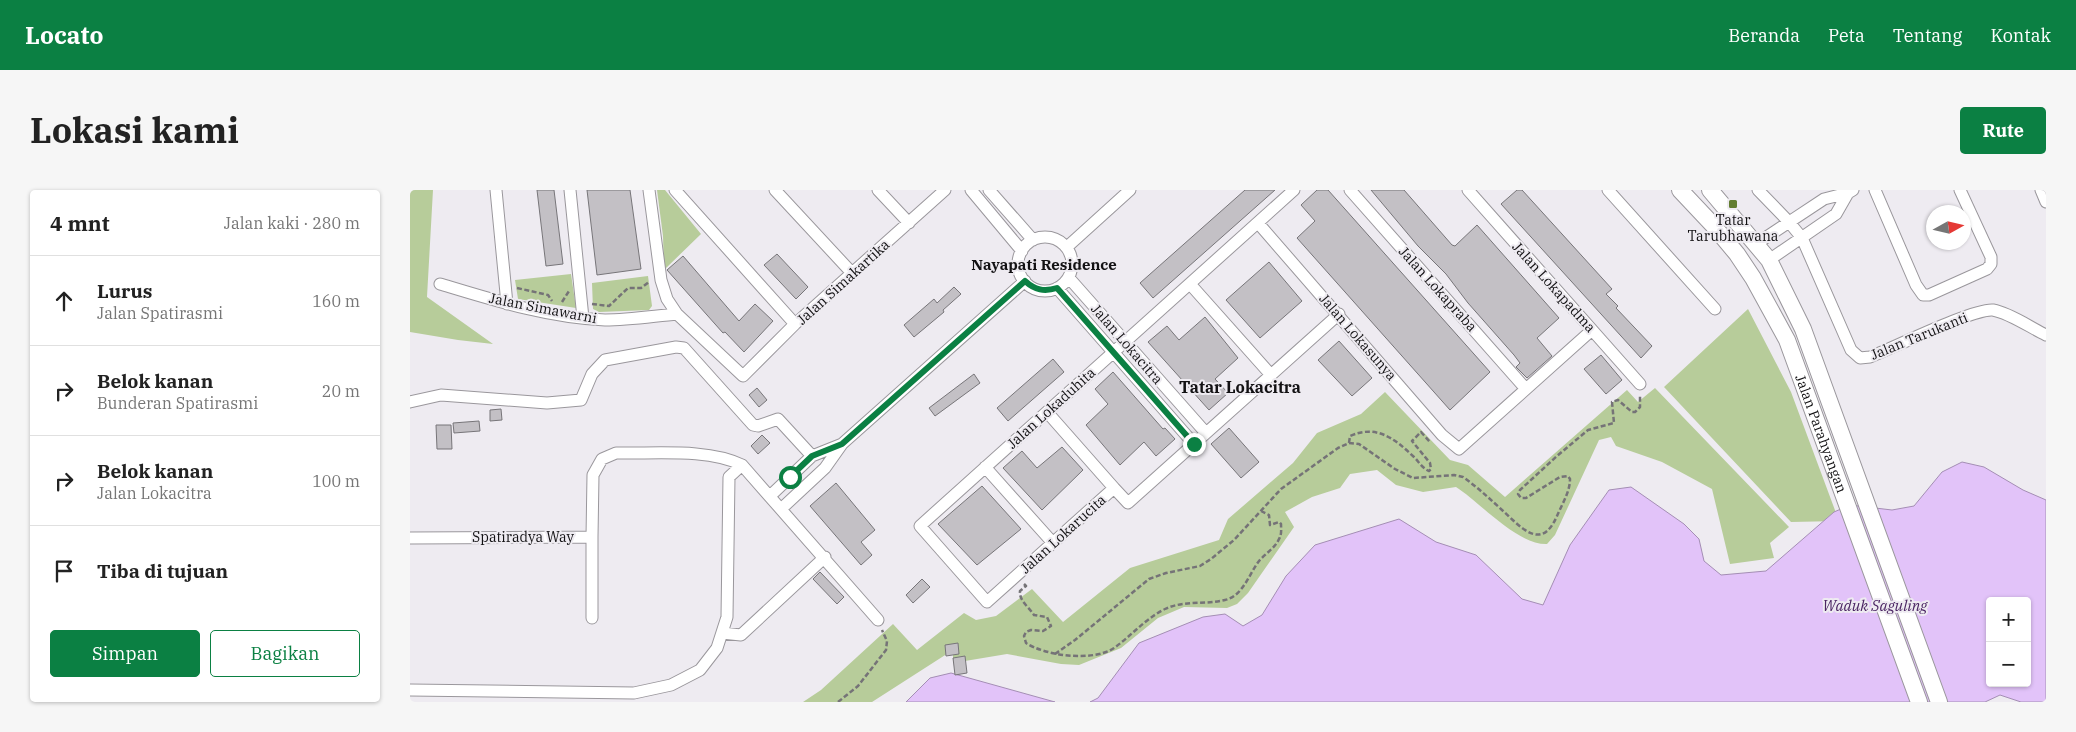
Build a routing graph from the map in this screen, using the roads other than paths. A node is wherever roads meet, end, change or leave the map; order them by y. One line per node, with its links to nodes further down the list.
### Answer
1 (496, 190): 38 (street)
2 (570, 190): 42 (street)
3 (649, 190): 40 (street)
4 (675, 190): 43 (street)
5 (775, 190): 32 (street)
6 (878, 190): 24 (street)
7 (945, 190): 24 (street, Jalan Simakartika)
8 (971, 190): 30 (street)
9 (989, 190): 27 (street)
10 (1130, 190): 29 (street)
11 (1294, 190): 25 (street, Jalan Lokaduhita)
12 (1350, 190): 50 (street, Jalan Lokapraba)
13 (1468, 190): 44 (street, Jalan Lokapadma)
14 (1608, 190): 39 (street)
15 (1680, 190): 71 (main road, Jalan Parahyangan)
16 (1710, 190): 28 (main road, Jalan Parahyangan)
17 (1758, 190): 23 (street)
18 (1875, 190): 19 (street)
19 (1960, 190)
20 (2041, 190): 22 (street)
21 (1851, 192): 23 (street); 26 (street)
22 (2046, 202)
23 (1789, 222): 26 (street); 28 (street)
24 (909, 223): 32 (street, Jalan Simakartika)
25 (1258, 223): 36 (street, Jalan Lokaduhita); 41 (street, Jalan Lokasunya)
26 (1802, 238): 31 (street); 45 (street, Jalan Tarukanti)
27 (1033, 240): 29 (street); 30 (street)
28 (1756, 244): 31 (main road, Jalan Parahyangan)
29 (1066, 247): 33 (street)
30 (1022, 251): 34 (street)
31 (1769, 260): 72 (main road, Jalan Parahyangan)
32 (852, 274): 43 (street, Jalan Simakartika)
33 (1069, 278): 37 (street); 46 (street, Jalan Lokacitra)
34 (1025, 281): 37 (street); 54 (street)
35 (440, 284): 38 (street, Jalan Simawarni)
36 (1190, 284): 46 (street, Jalan Lokaduhita); 48 (street)
37 (1057, 288): 47 (street, Jalan Lokacitra)
38 (507, 304): 42 (street, Jalan Simawarni)
39 (1714, 308)
40 (677, 314): 42 (street, Jalan Simawarni); 43 (street, Jalan Simakartika)
41 (1339, 314): 48 (street, Jalan Lokarucita); 50 (street, Jalan Lokasunya)
42 (583, 318)
43 (795, 324)
44 (1592, 330): 49 (street, Jalan Lokapadma); 50 (street)
45 (2046, 335)
46 (1125, 342): 47 (street, Jalan Lokaduhita); 53 (street, Jalan Lokacitra)
47 (1113, 352): 52 (street, Jalan Lokaduhita); 55 (street, Jalan Lokacitra)
48 (1271, 375): 53 (street, Jalan Lokarucita)
49 (1640, 384)
50 (1526, 389)
51 (410, 402): 56 (street)
52 (1047, 412): 58 (street, Jalan Lokaduhita); 59 (street)
53 (1206, 433): 55 (street, Jalan Lokarucita)
54 (842, 444): 56 (street); 61 (street)
55 (1194, 444): 59 (street, Jalan Lokarucita)
56 (812, 456): 60 (street)
57 (742, 465): 60 (street); 62 (street, Spatiradya Way); 69 (street)
58 (985, 467): 64 (street); 66 (street, Jalan Lokaduhita)
59 (1114, 488): 64 (street, Jalan Lokarucita)
60 (770, 496): 61 (street)
61 (781, 509): 65 (street)
62 (592, 537): 63 (street, Spatiradya Way); 67 (street)
63 (410, 538)
64 (1053, 543): 66 (street, Jalan Lokarucita)
65 (825, 558): 68 (street); 69 (street)
66 (987, 602)
67 (592, 618)
68 (878, 620)
69 (722, 633): 70 (street)
70 (410, 690)
71 (1919, 702)
72 (1939, 702)

